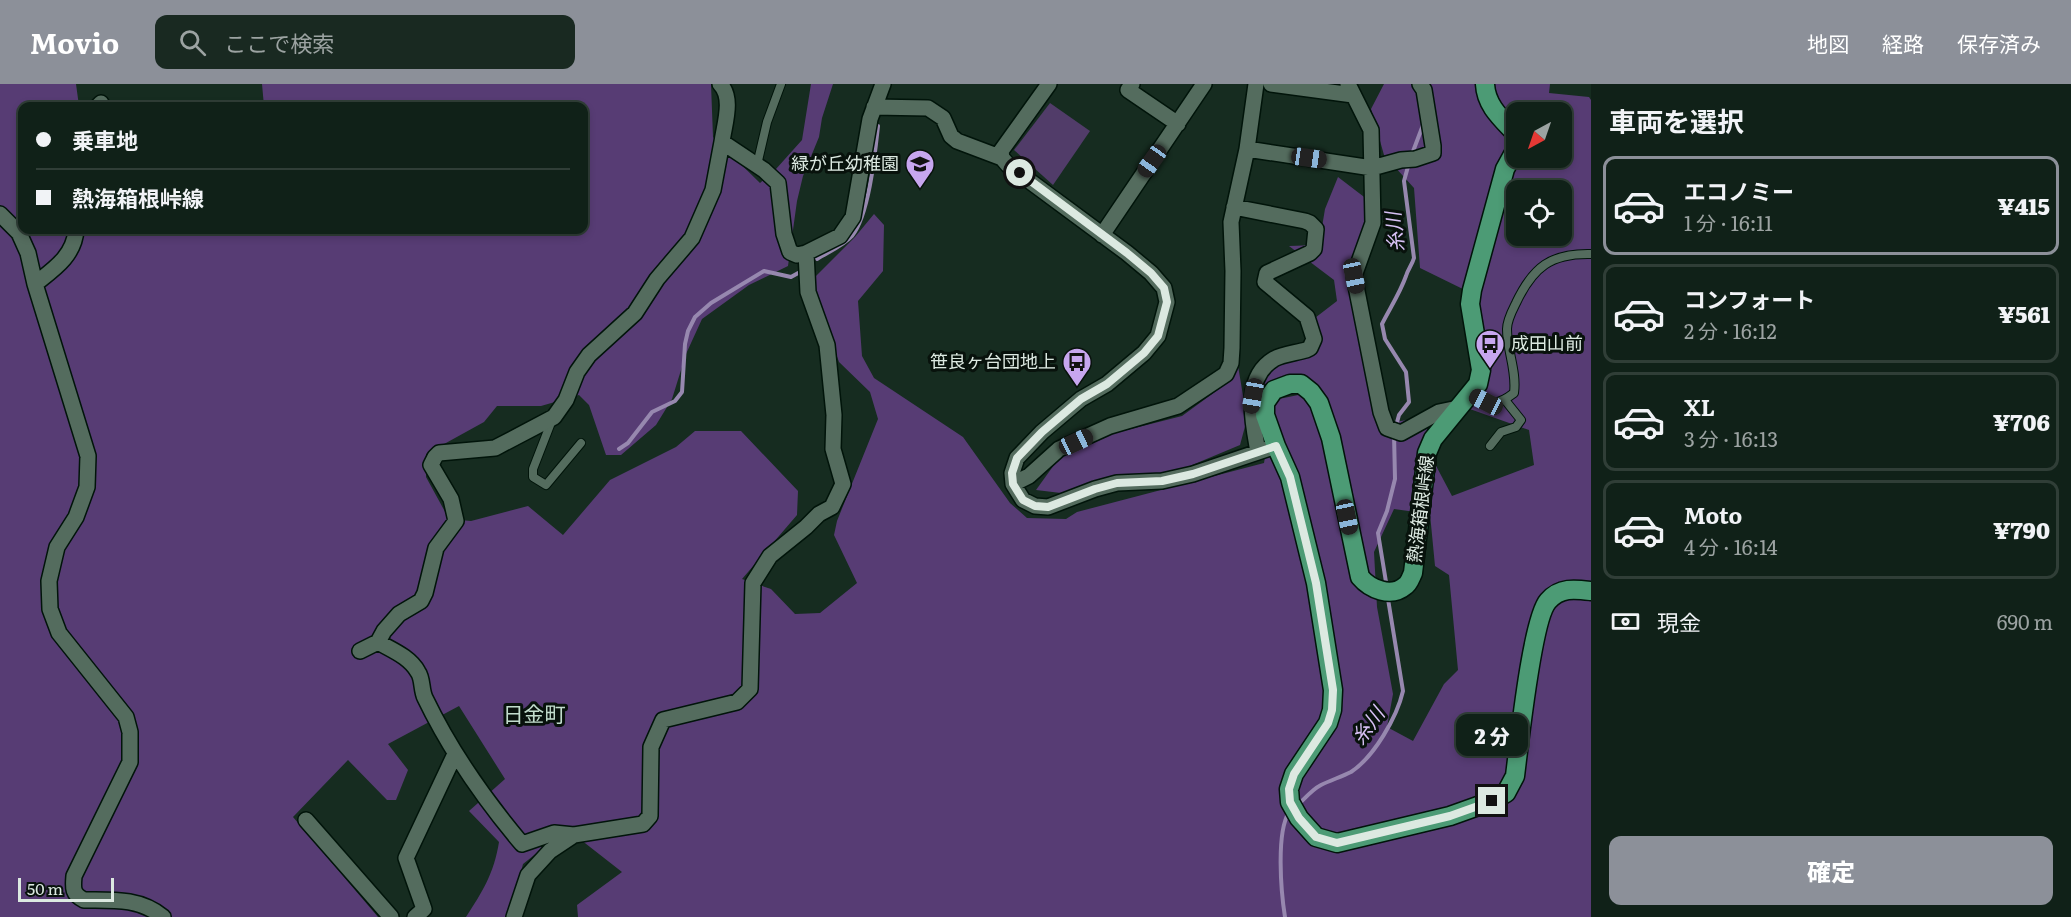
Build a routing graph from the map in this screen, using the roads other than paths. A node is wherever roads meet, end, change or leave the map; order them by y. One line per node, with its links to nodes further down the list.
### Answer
1 (720, 84): 15 (street)
2 (781, 84): 18 (lane)
3 (883, 84): 12 (street)
4 (1049, 84): 17 (street)
5 (1132, 84): 14 (street)
6 (1204, 84): 14 (street)
7 (1256, 84): 16 (street)
8 (1271, 84): 11 (street)
9 (1420, 84): 20 (street)
10 (1485, 84): 13 (main road)
11 (1351, 90): 20 (street)
12 (874, 107): 17 (street); 27 (street)
13 (1506, 123)
14 (1178, 124): 26 (street)
15 (722, 142): 18 (street); 32 (street)
16 (1247, 149): 20 (street); 21 (street)
17 (1002, 158): 26 (street)
18 (757, 165): 27 (street)
19 (1506, 167): 31 (main road, 熱海箱根峠線)
20 (1372, 168): 31 (street)
21 (1234, 207): 36 (street); 37 (street)
22 (0, 214): 23 (street)
23 (18, 232)
24 (19, 234): 29 (street)
25 (76, 234): 29 (street)
26 (1102, 235): 37 (street)
27 (806, 253): 43 (street)
28 (1591, 254): 30 (lane)
29 (35, 284): 44 (street)
30 (1505, 400): 31 (lane); 35 (lane)
31 (1464, 401): 34 (main road, 熱海箱根峠線)
32 (554, 417): 33 (lane); 39 (street)
33 (581, 443)
34 (1276, 446): 36 (street); 38 (main road, 熱海箱根峠線)
35 (1491, 446)
36 (1258, 452): 37 (street)
37 (1013, 484)
38 (1591, 591)
39 (378, 642): 40 (street); 41 (street)
40 (360, 651)
41 (455, 754): 43 (street); 46 (street)
42 (306, 820): 45 (street)
43 (574, 835): 47 (street)
44 (163, 917)
45 (392, 917)
46 (415, 917)
47 (514, 917)

